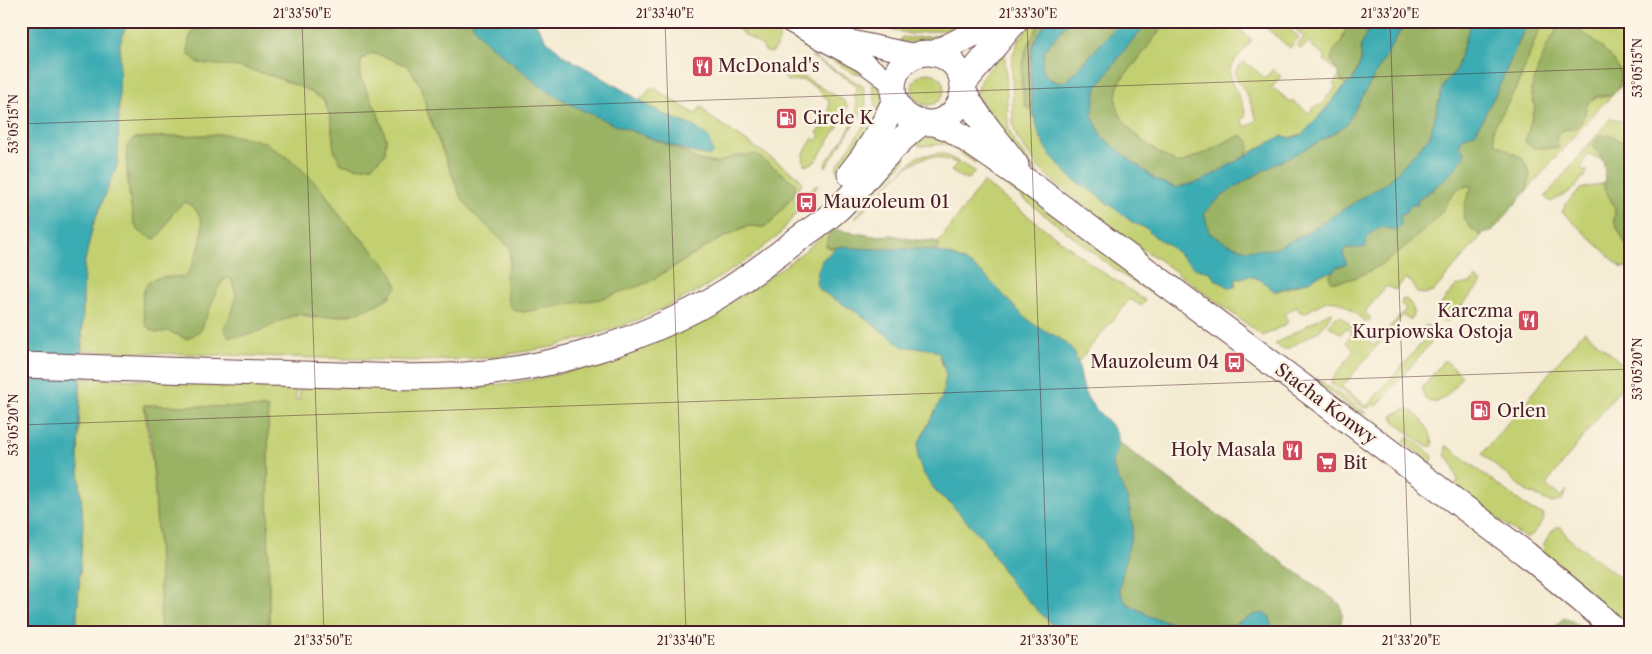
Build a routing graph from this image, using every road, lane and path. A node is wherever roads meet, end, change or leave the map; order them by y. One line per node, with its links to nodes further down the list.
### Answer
1 (788, 21): 7 (street)
2 (810, 21): 5 (street)
3 (992, 21): 5 (main road)
4 (1015, 21): 6 (main road)
5 (925, 54): 6 (main road); 7 (main road)
6 (963, 87): 8 (main road); 9 (main road, Stacha Konwy)
7 (894, 92): 8 (main road); 10 (main road)
8 (928, 123): 9 (main road, Stacha Konwy); 10 (main road)
9 (1028, 182): 12 (main road, Stacha Konwy)
10 (804, 235): 11 (main road)
11 (21, 366)
12 (1617, 633)

